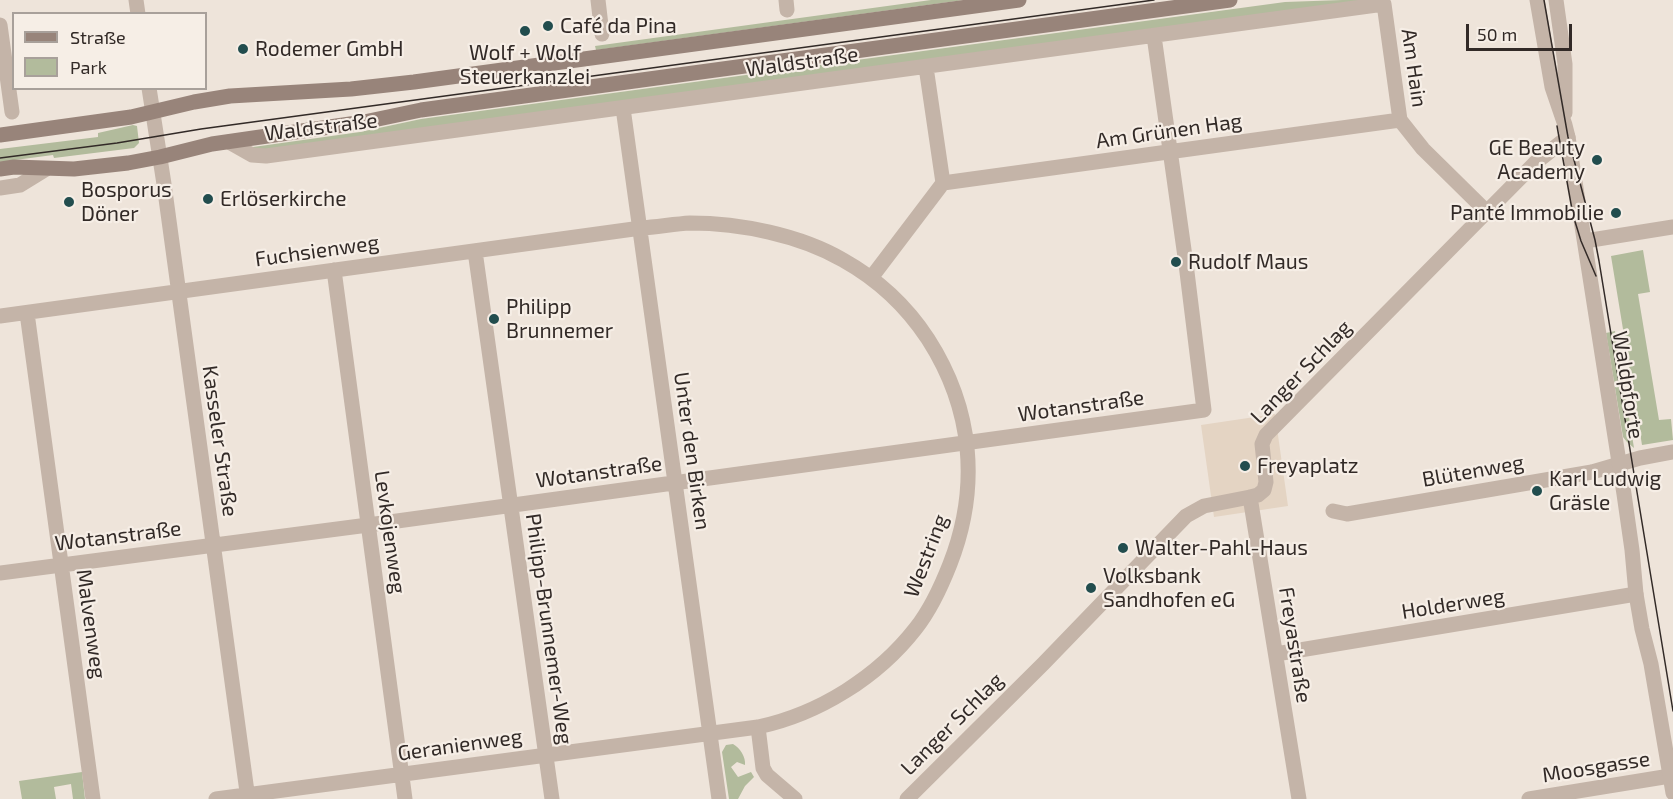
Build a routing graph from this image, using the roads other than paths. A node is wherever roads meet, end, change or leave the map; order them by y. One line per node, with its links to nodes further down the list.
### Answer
1 (598, 0): 8 (street)
2 (1019, 0): 13 (main road, Waldstraße)
3 (1230, 0): 18 (main road, Waldstraße)
4 (1537, 0): 16 (street, Waldpforte)
5 (1556, 0): 16 (street, Waldpforte)
6 (1384, 4): 9 (street, Waldstraße); 15 (street, Am Hain)
7 (0, 25): 14 (street)
8 (602, 34)
9 (1154, 36): 10 (street, Waldstraße); 19 (street)
10 (926, 67): 12 (street, Waldstraße); 23 (street)
11 (149, 90): 13 (street, Kasseler Straße)
12 (623, 108): 18 (street, Waldstraße); 27 (street, Unter den Birken)
13 (153, 111): 17 (main road, Waldstraße); 20 (street, Kasseler Straße)
14 (12, 112)
15 (1400, 120): 19 (street, Am Grünen Hag); 25 (street, Am Hain)
16 (1566, 131): 25 (street, Langer Schlag); 28 (street, Waldpforte)
17 (0, 135)
18 (229, 142): 20 (main road, Waldstraße)
19 (1171, 152): 23 (street, Am Grünen Hag); 35 (street, Wotanstraße)
20 (160, 157): 22 (main road, Waldstraße); 32 (street, Kasseler Straße)
21 (0, 169): 22 (main road, Waldstraße)
22 (46, 169): 24 (street)
23 (943, 183): 31 (street)
24 (0, 188)
25 (1487, 212): 39 (street, Langer Schlag)
26 (1673, 227): 28 (street)
27 (640, 228): 29 (street, Fuchsienweg); 31 (street, Westring); 38 (street, Unter den Birken)
28 (1585, 241): 37 (street, Waldpforte)
29 (475, 251): 30 (street, Fuchsienweg); 40 (street, Philipp-Brunnemer-Weg)
30 (334, 270): 32 (street, Fuchsienweg); 42 (street, Levkojenweg)
31 (871, 278): 35 (street, Westring)
32 (178, 292): 33 (street, Fuchsienweg); 43 (street, Kasseler Straße)
33 (27, 313): 34 (street, Fuchsienweg); 44 (street, Malvenweg)
34 (0, 316)
35 (967, 443): 38 (street, Wotanstraße); 48 (street, Westring)
36 (1673, 452): 37 (street, Blütenweg)
37 (1620, 464): 41 (street, Blütenweg); 46 (street, Waldpforte)
38 (675, 483): 40 (street, Wotanstraße); 49 (street, Unter den Birken)
39 (1250, 498): 47 (street, Freyastraße); 61 (street, Langer Schlag)
40 (509, 505): 42 (street, Wotanstraße); 50 (street, Philipp-Brunnemer-Weg)
41 (1333, 511)
42 (368, 525): 43 (street, Wotanstraße); 51 (street, Levkojenweg)
43 (213, 545): 44 (street, Wotanstraße); 54 (street, Kasseler Straße)
44 (61, 564): 45 (street, Wotanstraße); 55 (street, Malvenweg)
45 (0, 573)
46 (1636, 594): 47 (street, Holderweg); 52 (street, Waldpforte)
47 (1276, 654): 62 (street, Freyastraße)
48 (758, 727): 49 (street, Westring); 60 (street)
49 (710, 733): 50 (street, Geranienweg); 59 (street, Unter den Birken)
50 (546, 755): 51 (street, Geranienweg); 58 (street, Philipp-Brunnemer-Weg)
51 (401, 774): 54 (street, Geranienweg); 57 (street, Levkojenweg)
52 (1670, 776): 53 (street, Waldpforte); 63 (street, Moosgasse)
53 (1673, 793)
54 (247, 797): 56 (street, Geranienweg)
55 (93, 799)
56 (216, 799)
57 (405, 799)
58 (552, 799)
59 (719, 799)
60 (795, 799)
61 (907, 799)
62 (1299, 799)
63 (1529, 799)

